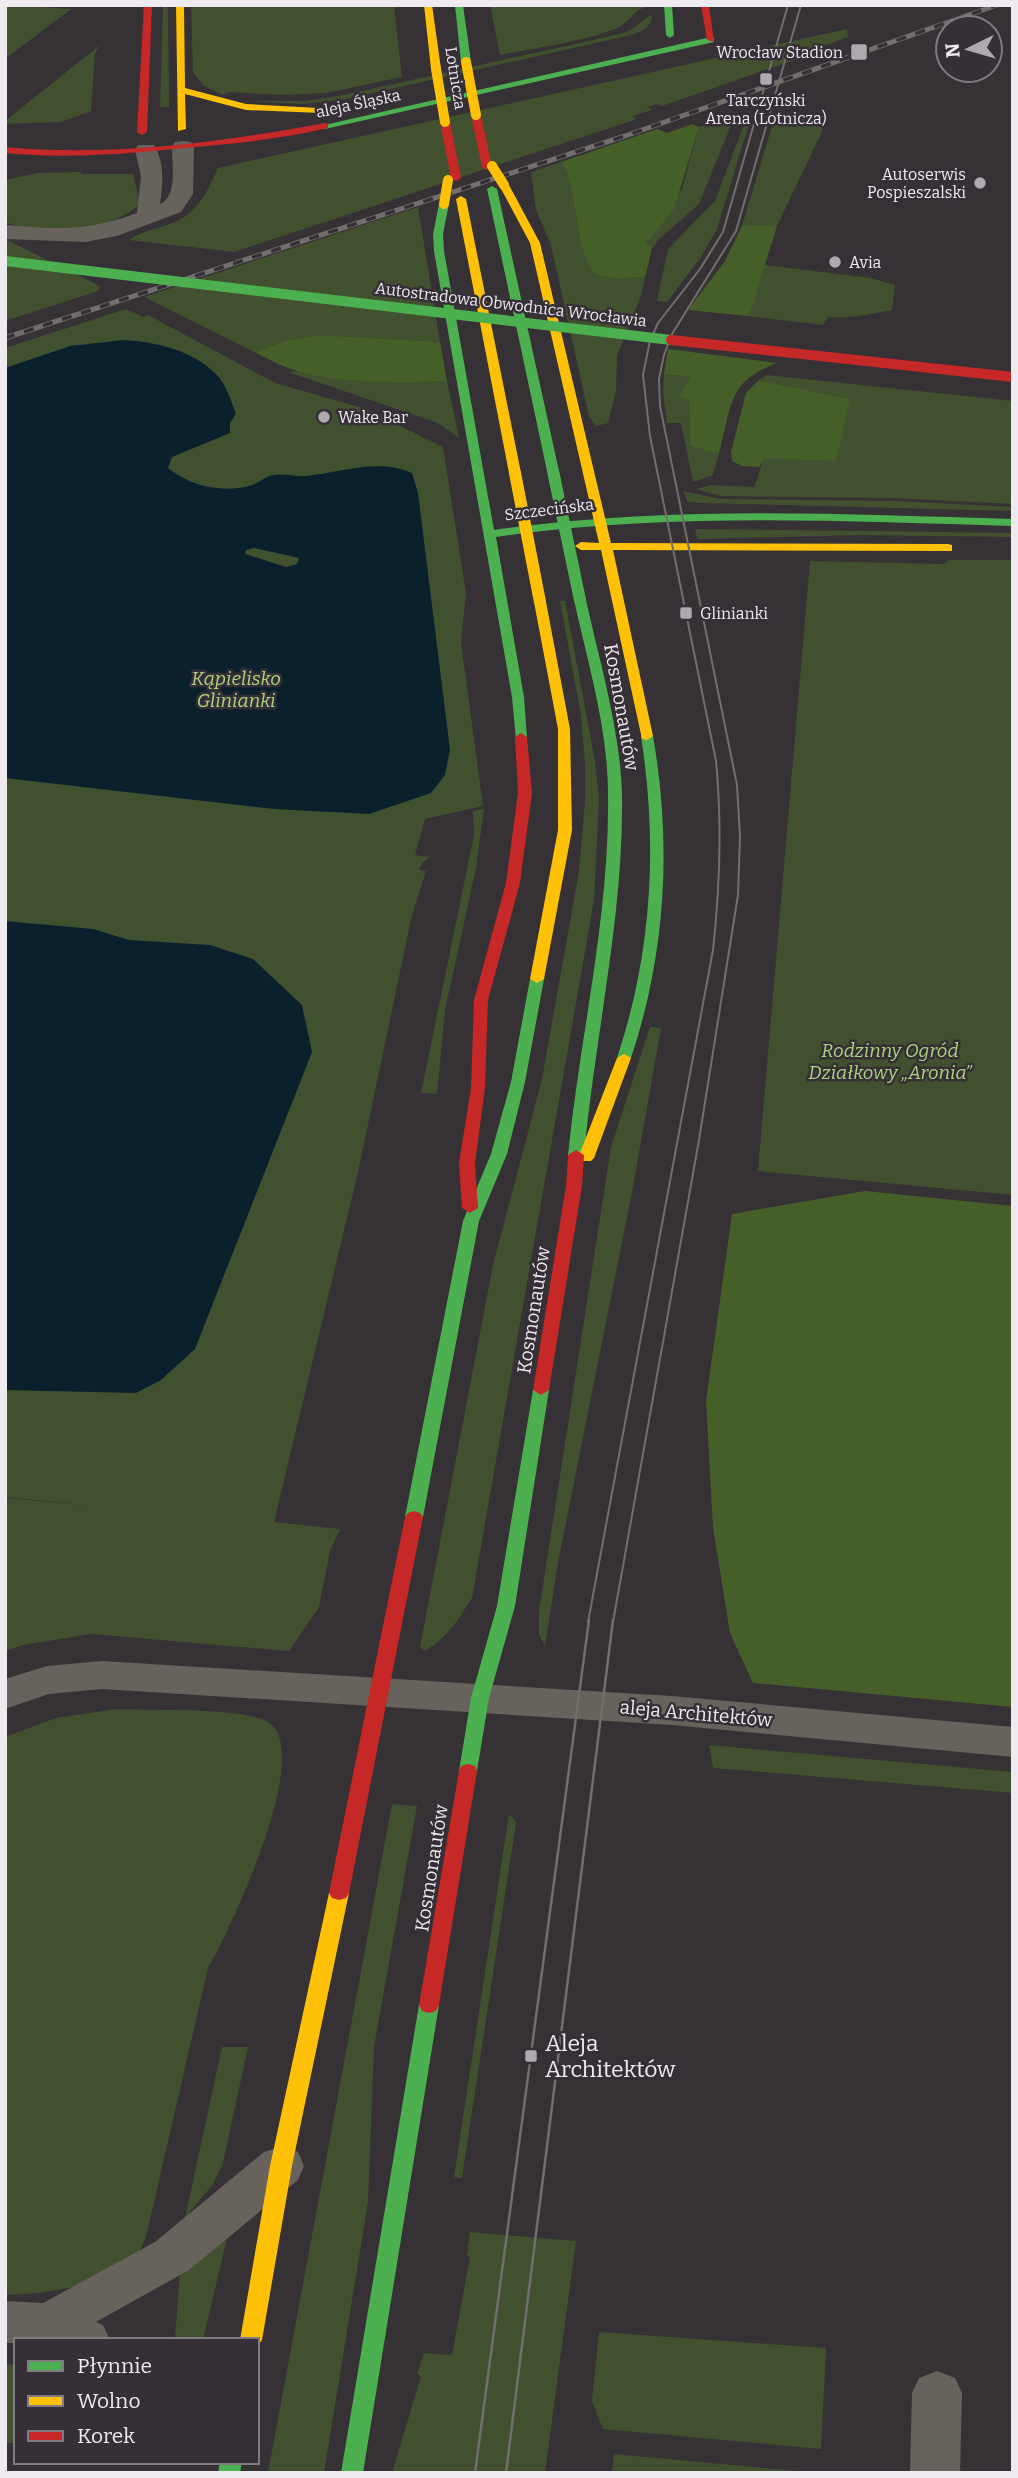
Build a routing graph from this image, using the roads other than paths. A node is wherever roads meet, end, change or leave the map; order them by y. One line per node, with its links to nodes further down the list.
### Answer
1 (148, 5): 13 (main road)
2 (180, 5): 7 (main road)
3 (459, 5): 17 (main road, Lotnicza, bridge)
4 (668, 5): 8 (main road, aleja Śląska)
5 (705, 5): 13 (main road, aleja Śląska)
6 (427, 8): 16 (main road, Lotnicza, bridge)
7 (181, 90): 8 (main road); 13 (main road)
8 (318, 110): 9 (main road, aleja Śląska)
9 (239, 122)
10 (202, 127): 13 (main road, aleja Śląska)
11 (120, 134): 13 (main road, aleja Śląska)
12 (84, 136): 14 (main road)
13 (163, 137): 15 (main road, aleja Śląska); 18 (street); 18 (street)
14 (5, 143)
15 (5, 150)
16 (452, 179): 30 (main road, bridge); 34 (main road, bridge)
17 (498, 187): 26 (main road, Lotnicza); 33 (main road, Kosmonautów, bridge)
18 (147, 216): 19 (street)
19 (5, 232)
20 (5, 239): 21 (main road)
21 (97, 250)
22 (5, 261): 25 (main road, Autostradowa Obwodnica Wrocławia, bridge)
23 (430, 290): 24 (main road, Autostradowa Obwodnica Wrocławia)
24 (568, 306)
25 (1013, 377)
26 (592, 490): 27 (main road); 28 (main road, Lotnicza)
27 (667, 516): 28 (main road, Szczecińska); 29 (main road, Szczecińska)
28 (600, 520): 30 (main road, Szczecińska); 31 (main road, Lotnicza)
29 (1013, 523)
30 (489, 535): 31 (main road, Szczecińska); 34 (main road)
31 (606, 546): 32 (main road, Szczecińska); 33 (main road, Lotnicza)
32 (971, 548)
33 (574, 1186): 37 (main road, Kosmonautów)
34 (471, 1221): 35 (main road)
35 (379, 1691): 36 (street, aleja Architektów); 37 (street, aleja Architektów); 39 (main road)
36 (5, 1694)
37 (480, 1698): 38 (street, aleja Architektów); 43 (main road, Kosmonautów)
38 (1013, 1742)
39 (281, 2166): 40 (street); 41 (main road)
40 (46, 2328)
41 (251, 2338)
42 (937, 2393): 44 (street)
43 (352, 2473)
44 (935, 2473)

